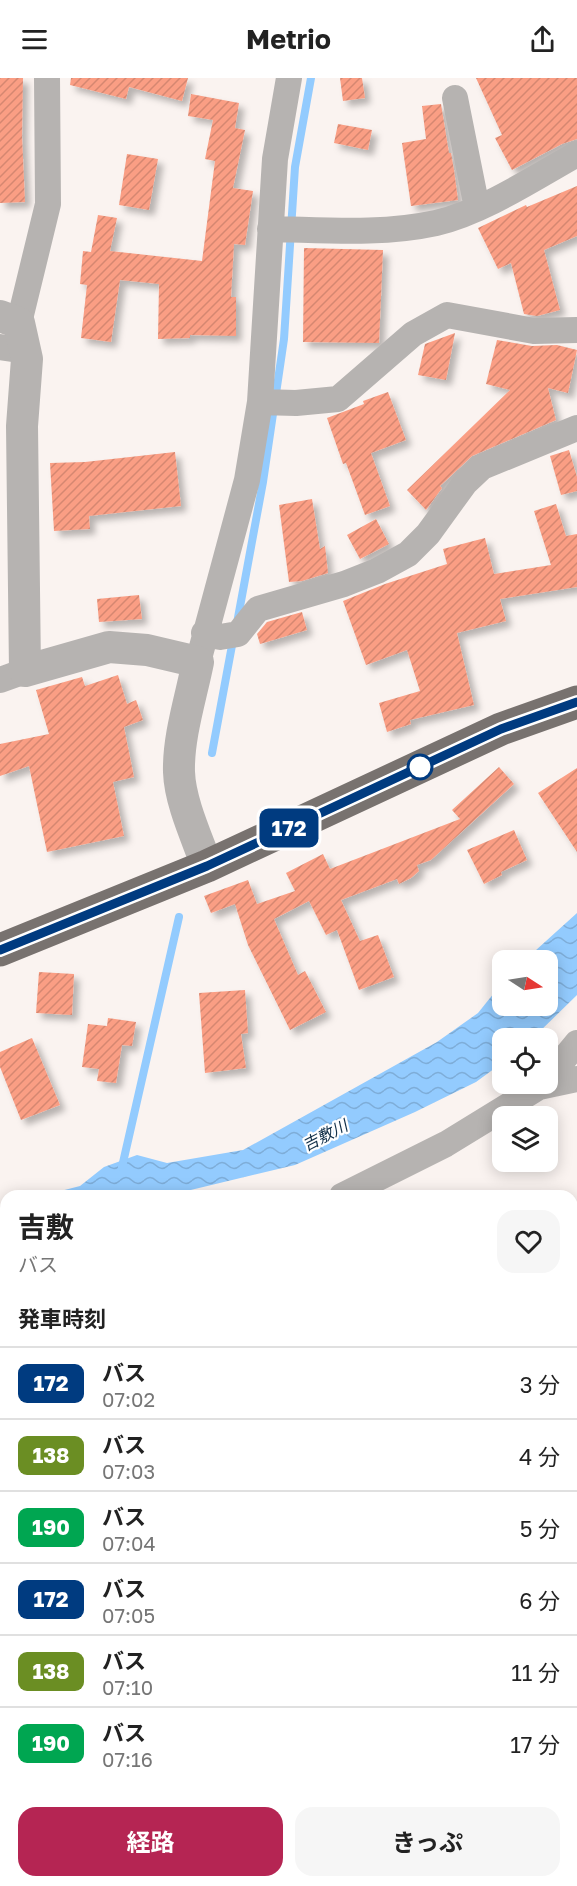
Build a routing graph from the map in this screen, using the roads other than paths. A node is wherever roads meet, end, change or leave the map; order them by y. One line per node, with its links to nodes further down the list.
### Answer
1 (47, 78): 8 (street)
2 (289, 78): 6 (street)
3 (455, 98): 5 (street)
4 (577, 154): 5 (street)
5 (477, 208): 6 (street)
6 (270, 229): 9 (street)
7 (577, 330): 9 (street)
8 (11, 334): 12 (street)
9 (260, 402): 11 (street)
10 (577, 428): 11 (street)
11 (201, 647): 12 (street); 14 (street)
12 (13, 675)
13 (577, 702): 14 (highway)
14 (207, 866): 15 (highway)
15 (0, 950)
16 (577, 1043): 17 (street)
17 (558, 1071)
18 (577, 1079): 19 (street)
19 (558, 1083)
20 (529, 1094): 21 (street)
21 (354, 1190)

